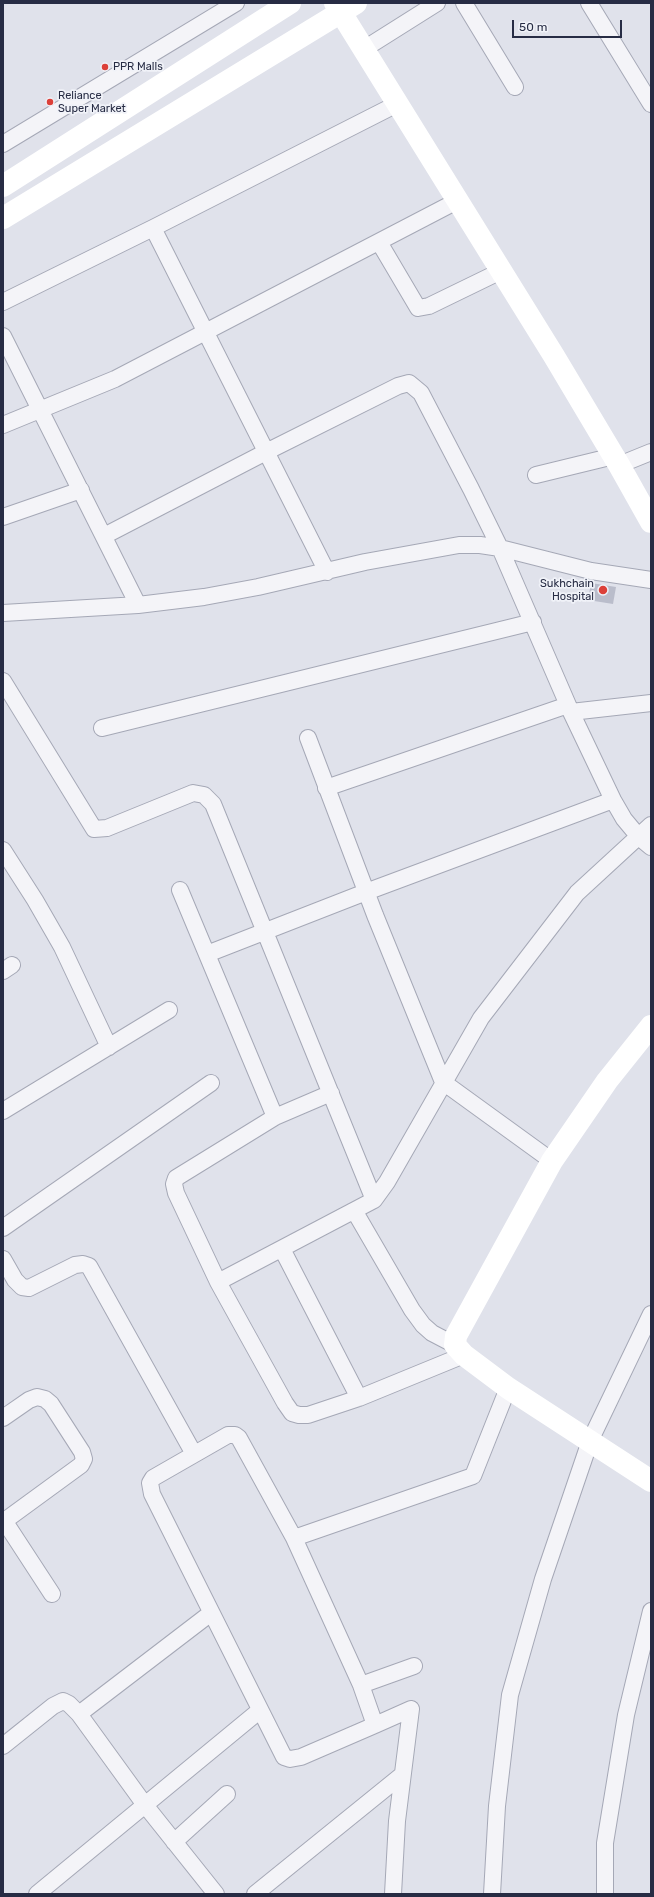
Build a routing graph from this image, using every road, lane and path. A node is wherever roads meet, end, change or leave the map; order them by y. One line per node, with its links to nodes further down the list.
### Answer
1 (236, 3): 11 (street)
2 (290, 3): 12 (street)
3 (437, 3): 7 (street)
4 (464, 3): 8 (street)
5 (590, 3): 10 (street)
6 (344, 6): 7 (street); 14 (street)
7 (364, 49): 9 (street)
8 (515, 87)
9 (398, 104): 13 (street); 15 (street)
10 (651, 104)
11 (3, 144)
12 (3, 186)
13 (457, 201): 16 (street); 17 (street)
14 (3, 218)
15 (153, 228): 18 (street); 19 (street)
16 (379, 242): 17 (street); 19 (street)
17 (501, 271): 25 (street)
18 (3, 302)
19 (206, 333): 21 (street); 23 (street)
20 (4, 342): 21 (street)
21 (41, 410): 22 (street); 27 (street)
22 (3, 425)
23 (266, 452): 30 (street); 31 (street); 32 (street)
24 (651, 452): 25 (street)
25 (617, 460): 26 (street); 29 (street)
26 (536, 475)
27 (81, 490): 28 (street); 30 (street)
28 (3, 517)
29 (651, 522)
30 (104, 536): 34 (street)
31 (500, 548): 32 (street); 33 (street); 36 (street)
32 (327, 572): 34 (street)
33 (651, 580)
34 (138, 605): 35 (street)
35 (3, 613)
36 (532, 622): 39 (street); 40 (street)
37 (3, 681): 50 (street)
38 (651, 703): 39 (street)
39 (570, 708): 42 (street); 43 (street)
40 (102, 728)
41 (308, 738): 42 (street)
42 (326, 788): 49 (street)
43 (613, 800): 45 (street); 49 (street)
44 (651, 825): 45 (street)
45 (638, 837): 46 (street); 55 (street)
46 (651, 847)
47 (3, 850): 54 (street)
48 (180, 890): 51 (street)
49 (366, 892): 50 (street); 55 (street)
50 (264, 932): 51 (street); 57 (street)
51 (207, 954): 59 (street)
52 (169, 1010): 54 (street)
53 (651, 1026): 60 (street)
54 (109, 1047): 58 (street)
55 (444, 1082): 60 (street); 61 (street)
56 (211, 1083): 63 (street)
57 (330, 1093): 59 (street); 61 (street)
58 (3, 1111)
59 (275, 1117): 66 (street)
60 (552, 1161): 68 (street)
61 (374, 1200): 62 (street)
62 (355, 1212): 64 (street); 68 (street)
63 (3, 1228)
64 (282, 1249): 66 (street); 70 (street)
65 (3, 1259): 73 (street)
66 (218, 1282): 70 (street)
67 (651, 1314): 72 (street)
68 (460, 1350): 69 (street); 70 (street)
69 (508, 1388): 72 (street); 76 (street)
70 (359, 1398)
71 (3, 1418): 75 (street)
72 (590, 1441): 74 (street); 94 (street)
73 (194, 1454): 76 (street); 79 (street)
74 (651, 1481)
75 (4, 1520): 77 (street)
76 (294, 1538): 81 (street)
77 (52, 1594)
78 (651, 1611): 95 (street)
79 (211, 1613): 82 (street); 83 (street)
80 (414, 1666): 81 (street)
81 (361, 1685): 84 (street)
82 (259, 1711): 84 (street); 88 (street)
83 (79, 1714): 85 (street); 88 (street)
84 (375, 1725): 86 (street)
85 (3, 1746)
86 (402, 1775): 92 (street); 93 (street)
87 (227, 1794): 89 (street)
88 (145, 1805): 89 (street); 90 (street)
89 (174, 1842): 91 (street)
90 (37, 1894)
91 (216, 1894)
92 (255, 1894)
93 (393, 1894)
94 (492, 1894)
95 (605, 1894)

